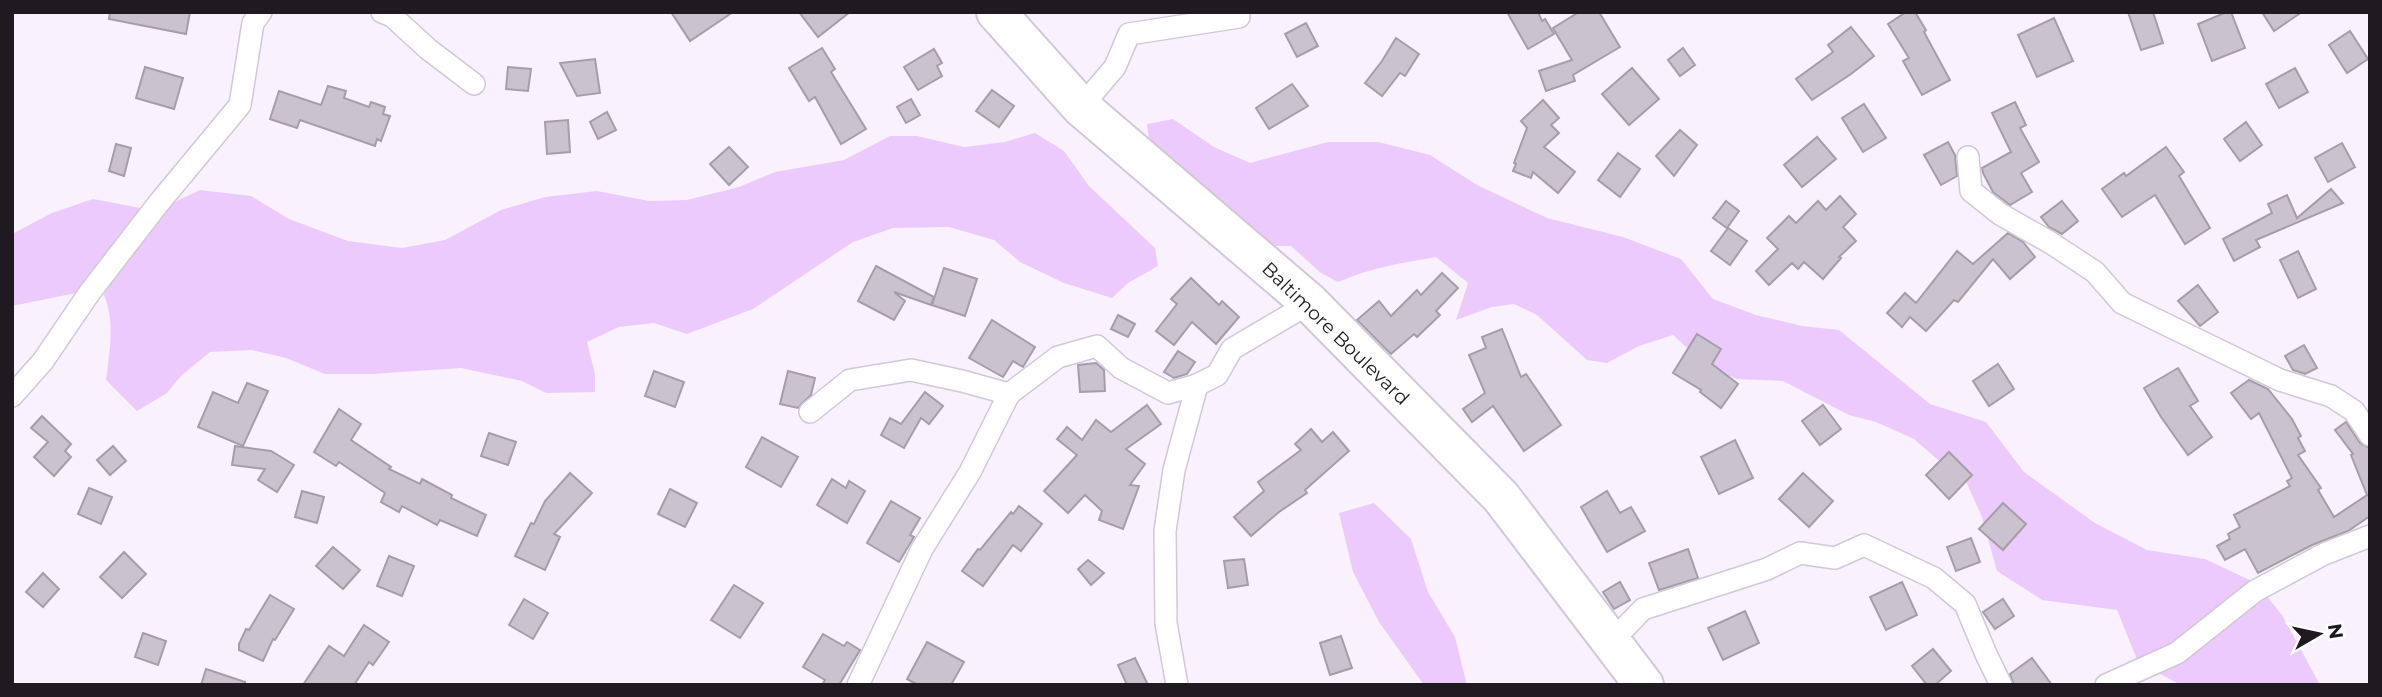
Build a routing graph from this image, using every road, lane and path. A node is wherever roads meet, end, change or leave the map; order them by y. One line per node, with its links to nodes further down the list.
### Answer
1 (261, 12): 11 (street)
2 (382, 12): 5 (street)
3 (996, 12): 6 (highway, Baltimore Boulevard)
4 (1239, 17): 6 (street)
5 (474, 84)
6 (1081, 107): 8 (highway, Baltimore Boulevard)
7 (1968, 157): 13 (street)
8 (1310, 303): 9 (street); 15 (highway, Baltimore Boulevard)
9 (1197, 386): 10 (street); 17 (street)
10 (1009, 394): 12 (street); 16 (street)
11 (12, 396)
12 (810, 412)
13 (2370, 435)
14 (2370, 536): 20 (street)
15 (1612, 641): 18 (highway, Baltimore Boulevard); 19 (street)
16 (858, 685)
17 (1177, 685)
18 (1644, 685)
19 (2001, 685)
20 (2106, 685)

